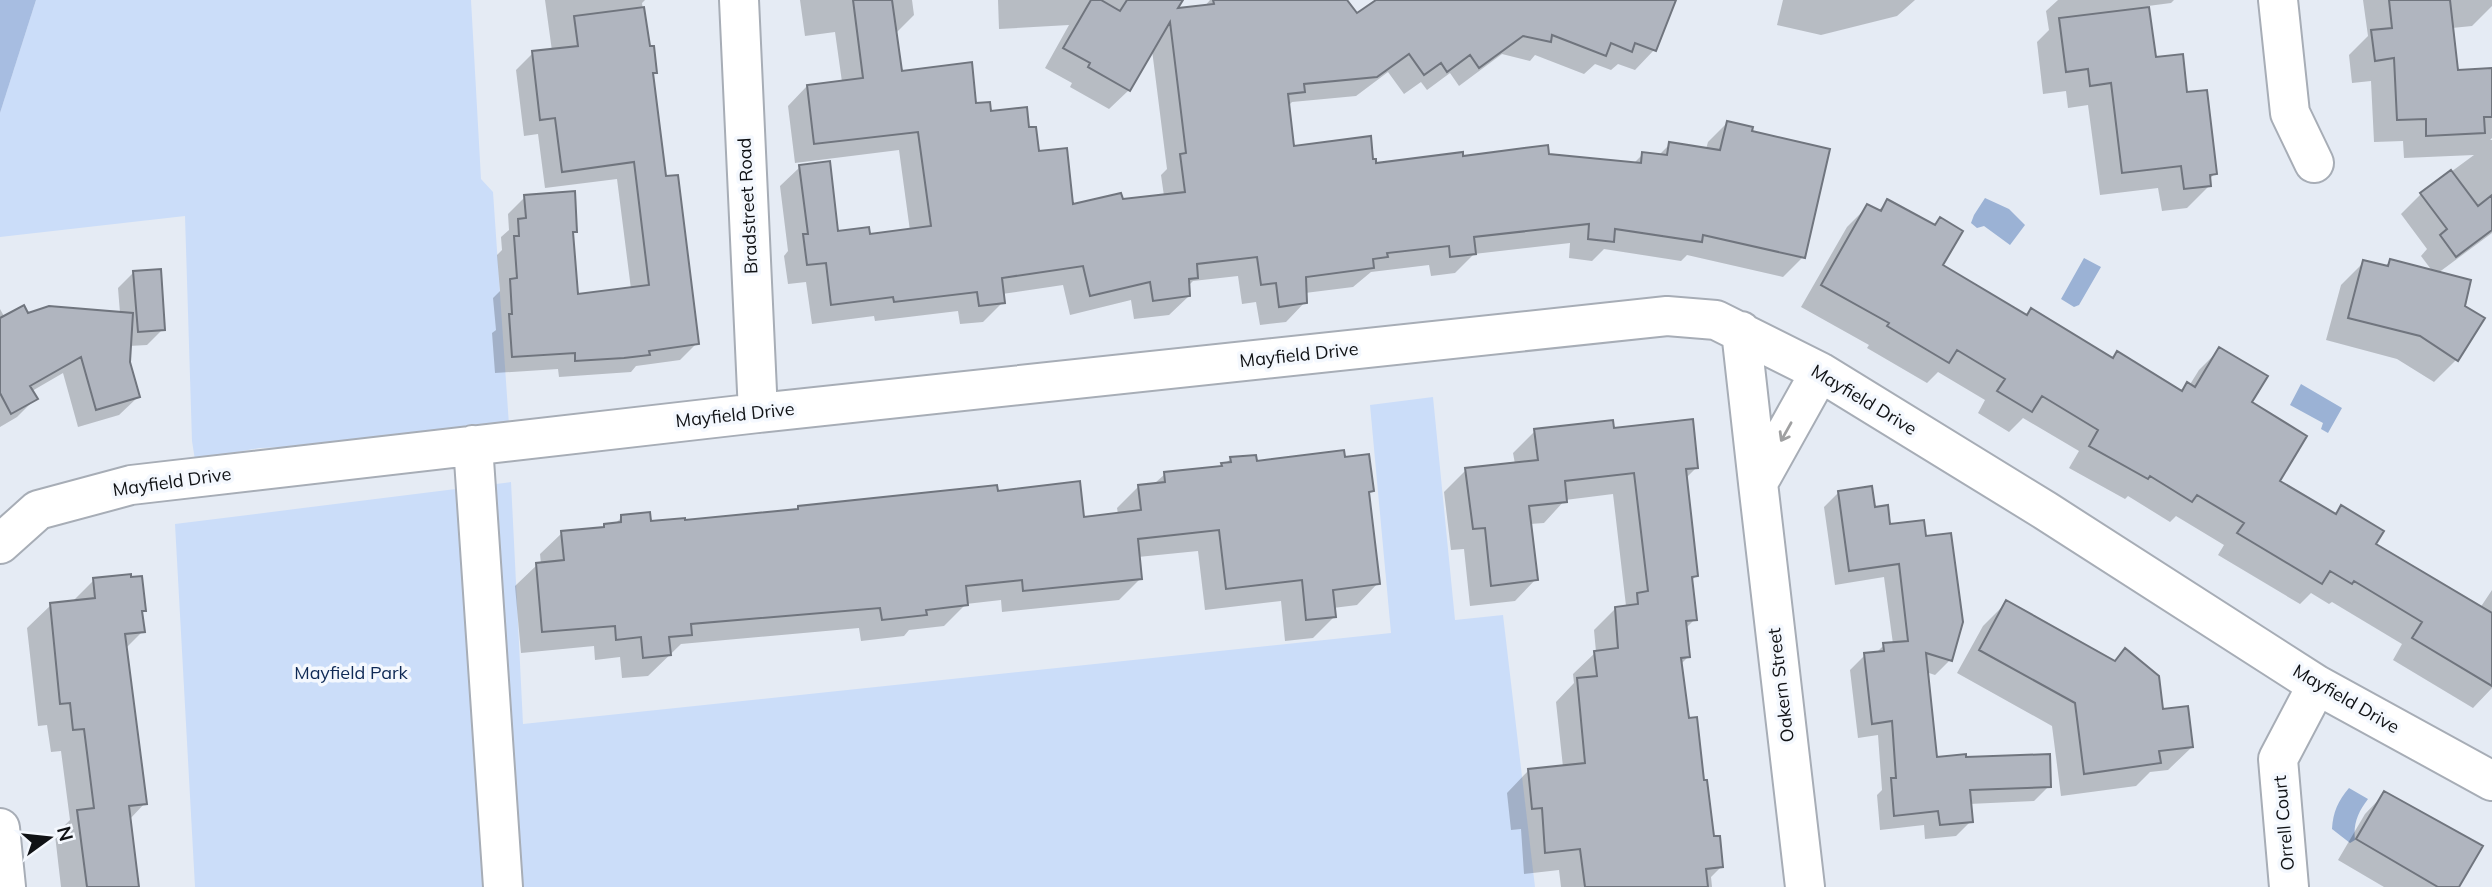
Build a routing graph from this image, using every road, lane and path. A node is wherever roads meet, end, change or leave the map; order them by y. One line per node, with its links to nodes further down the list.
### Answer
1 (739, 0): 6 (street, Bradstreet Road)
2 (2278, 0): 3 (street)
3 (2314, 163)
4 (1741, 331): 5 (street, Mayfield Drive); 6 (street, Mayfield Drive); 8 (street, Oakern Street)
5 (1819, 372): 8 (street, one-way to 8); 10 (street, Mayfield Drive)
6 (758, 413): 7 (street, Mayfield Drive)
7 (473, 445): 9 (street, Mayfield Drive); 14 (street)
8 (1758, 483): 15 (street, Oakern Street)
9 (0, 544)
10 (2317, 685): 11 (street, Mayfield Drive); 16 (street, Orrell Court)
11 (2492, 781)
12 (0, 828): 13 (street)
13 (6, 887)
14 (503, 887)
15 (1805, 887)
16 (2289, 887)

